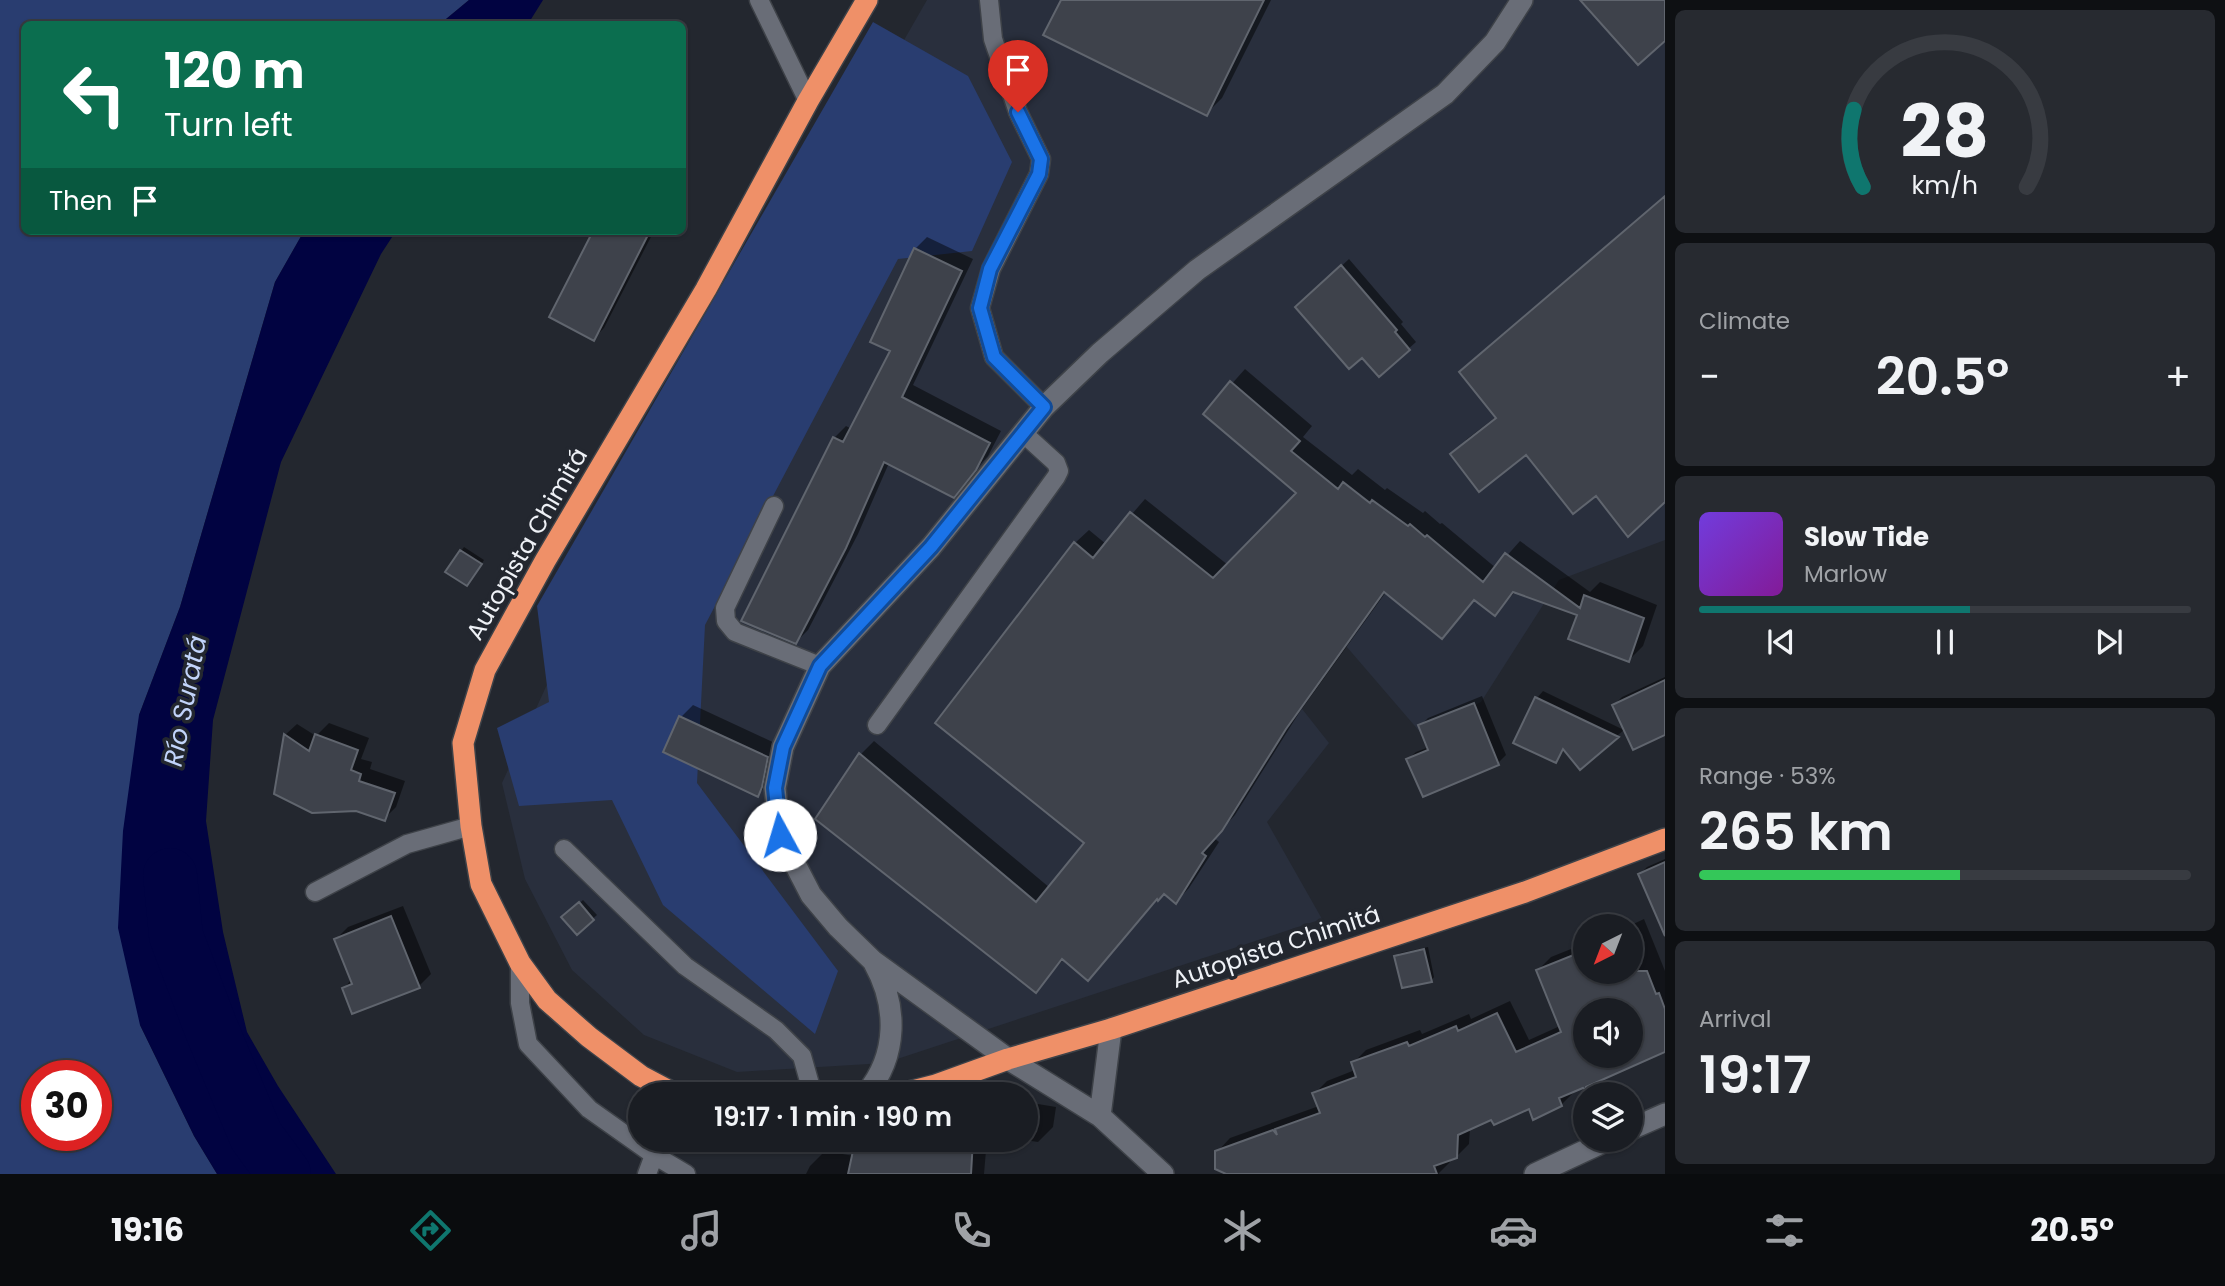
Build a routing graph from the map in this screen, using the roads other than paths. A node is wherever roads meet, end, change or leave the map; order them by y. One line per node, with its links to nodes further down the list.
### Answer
1 (759, 0): 5 (lane)
2 (867, 0): 5 (highway, Autopista Chimitá)
3 (989, 0): 6 (lane)
4 (1522, 0): 6 (street)
5 (808, 101): 11 (highway, Autopista Chimitá)
6 (1044, 407): 7 (street)
7 (1023, 433): 9 (street); 10 (lane)
8 (774, 506): 9 (lane)
9 (820, 666): 15 (street)
10 (877, 725)
11 (471, 825): 14 (lane); 16 (highway, Autopista Chimitá)
12 (1665, 839): 17 (highway, Autopista Chimitá)
13 (564, 849): 20 (lane)
14 (315, 892)
15 (873, 961): 18 (street); 21 (street)
16 (520, 962): 19 (highway, Autopista Chimitá); 27 (lane)
17 (1111, 1029): 18 (highway, Autopista Chimitá); 24 (street)
18 (1008, 1059): 22 (highway, Autopista Chimitá); 24 (street)
19 (652, 1082)
20 (809, 1082)
21 (874, 1082)
22 (944, 1082)
23 (1665, 1114): 25 (street)
24 (1100, 1116): 30 (street)
25 (1643, 1124)
26 (1582, 1152): 31 (street)
27 (654, 1155): 28 (lane); 29 (lane)
28 (647, 1174)
29 (686, 1174)
30 (1163, 1174)
31 (1535, 1174)

